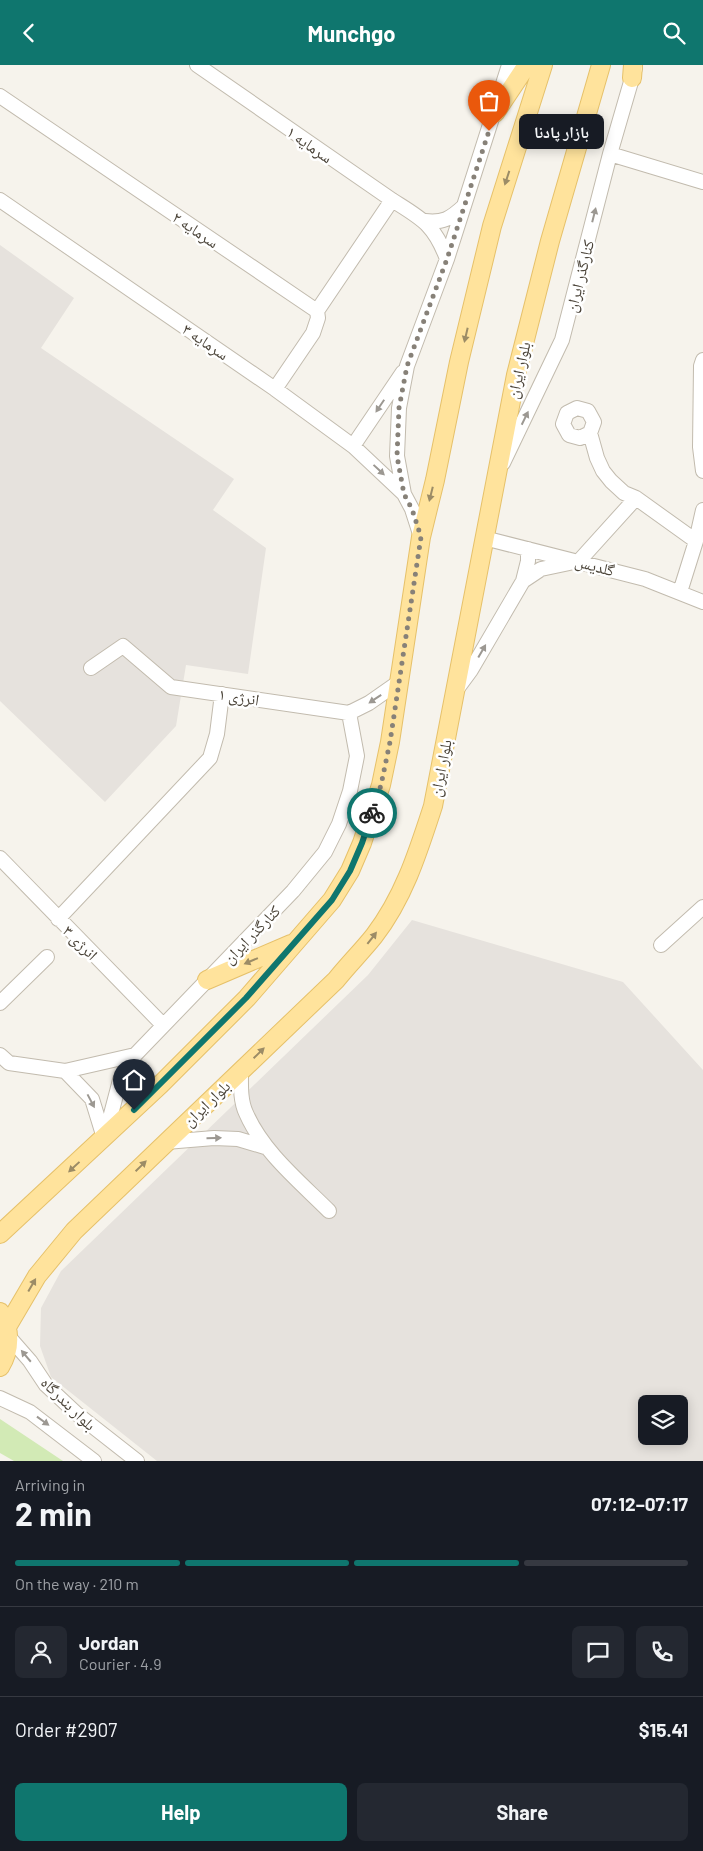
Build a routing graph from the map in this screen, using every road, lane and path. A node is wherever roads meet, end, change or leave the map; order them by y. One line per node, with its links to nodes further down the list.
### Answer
1 (197, 65): 12 (street, سرمایه ۱)
2 (509, 65): 8 (street)
3 (527, 65): 8 (main road)
4 (543, 65): 28 (main road, one-way to 28)
5 (601, 65): 24 (main road, بلوار ایران)
6 (634, 69): 9 (street, کنارگذر ایران)
7 (0, 96): 16 (street, سرمایه ۲)
8 (495, 113): 13 (street)
9 (610, 154): 10 (street); 24 (street, کنارگذر ایران, one-way to 9)
10 (703, 182)
11 (0, 200): 19 (street, سرمایه ۳)
12 (392, 200): 14 (street, سرمایه ۱); 16 (street)
13 (465, 206): 14 (street); 15 (street)
14 (425, 221): 15 (street)
15 (447, 259): 18 (street)
16 (317, 311): 19 (street)
17 (703, 360): 22 (street)
18 (407, 366): 21 (street, one-way to 21); 25 (street)
19 (275, 389): 21 (street, سرمایه ۳)
20 (590, 433): 26 (street)
21 (353, 445): 25 (street, سرمایه ۳, one-way to 25)
22 (702, 447): 23 (street)
23 (703, 471)
24 (496, 477): 29 (main road, بلوار ایران)
25 (404, 494): 28 (street)
26 (636, 498): 30 (street); 32 (street)
27 (703, 510): 30 (street)
28 (421, 537): 37 (main road)
29 (484, 538): 31 (street, گلدیس); 38 (main road, بلوار ایران)
30 (696, 541): 34 (street)
31 (528, 549): 32 (street, گلدیس); 33 (street)
32 (580, 561): 33 (street); 34 (street, گلدیس)
33 (523, 581): 38 (street, one-way to 33)
34 (680, 591): 35 (street, گلدیس)
35 (703, 602)
36 (91, 668): 39 (street, انرژی ۱)
37 (399, 682): 40 (street, one-way to 40); 44 (main road)
38 (455, 691): 52 (main road, بلوار ایران, one-way to 38)
39 (222, 694): 40 (street, انرژی ۱); 43 (street)
40 (349, 713): 47 (street, کنارگذر ایران)
41 (0, 858): 43 (street, انرژی ۳)
42 (703, 907): 45 (street)
43 (58, 919): 49 (street, انرژی ۳)
44 (296, 942): 47 (main road, one-way to 47); 54 (main road)
45 (660, 945)
46 (47, 957): 48 (street)
47 (207, 980): 49 (street, کنارگذر ایران)
48 (0, 1003)
49 (163, 1025): 51 (street, کنارگذر ایران)
50 (0, 1055): 53 (street)
51 (135, 1055): 53 (street); 54 (street, کنارگذر ایران)
52 (241, 1070): 55 (main road, بلوار ایران); 56 (street)
53 (64, 1071): 54 (street, one-way to 54)
54 (105, 1139): 58 (main road, one-way to 58)
55 (166, 1143): 56 (street, one-way to 56); 59 (main road, بلوار ایران, one-way to 55)
56 (265, 1147): 57 (street)
57 (329, 1211)
58 (0, 1234)
59 (5, 1325): 60 (main road, بلوار ایران); 63 (street, بلوار بندرگاه, one-way to 59)
60 (0, 1367)
61 (0, 1398): 62 (street, بلوار بندرگاه, one-way to 62)
62 (94, 1461)
63 (137, 1461)

